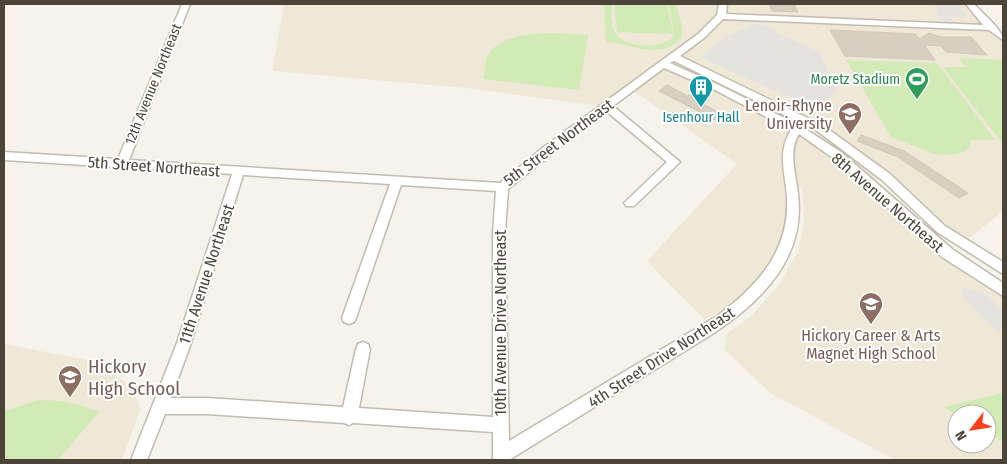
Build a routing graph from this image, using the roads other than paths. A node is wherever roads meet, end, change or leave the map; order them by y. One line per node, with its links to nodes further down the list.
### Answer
1 (186, 4): 12 (street, 12th Avenue Northeast)
2 (723, 4): 5 (street)
3 (970, 4): 6 (street)
4 (976, 4): 6 (street)
5 (721, 16): 6 (street); 8 (street, 5th Street Northeast)
6 (995, 28): 7 (street)
7 (1003, 37)
8 (669, 60): 9 (street, 5th Street Northeast); 10 (street, 8th Avenue Northeast)
9 (606, 106): 15 (street, 5th Street Northeast); 16 (street)
10 (802, 124): 17 (street); 18 (street, 8th Avenue Northeast); 25 (street, 4th Street Drive Northeast)
11 (5, 158): 12 (street, 5th Street Northeast)
12 (121, 165): 13 (street, 5th Street Northeast)
13 (239, 171): 14 (street, 5th Street Northeast); 22 (street, 11th Avenue Northeast)
14 (397, 180): 15 (street, 5th Street Northeast); 20 (street)
15 (502, 187): 24 (street, 10th Avenue Drive Northeast)
16 (630, 204)
17 (1003, 270): 18 (street)
18 (989, 281): 19 (street, 8th Avenue Northeast)
19 (1003, 290)
20 (349, 318)
21 (362, 349): 23 (street)
22 (161, 406): 23 (street); 26 (street, 11th Avenue Northeast)
23 (349, 417): 24 (street)
24 (501, 425): 25 (street, 10th Avenue Drive Northeast)
25 (501, 458)
26 (139, 460)

